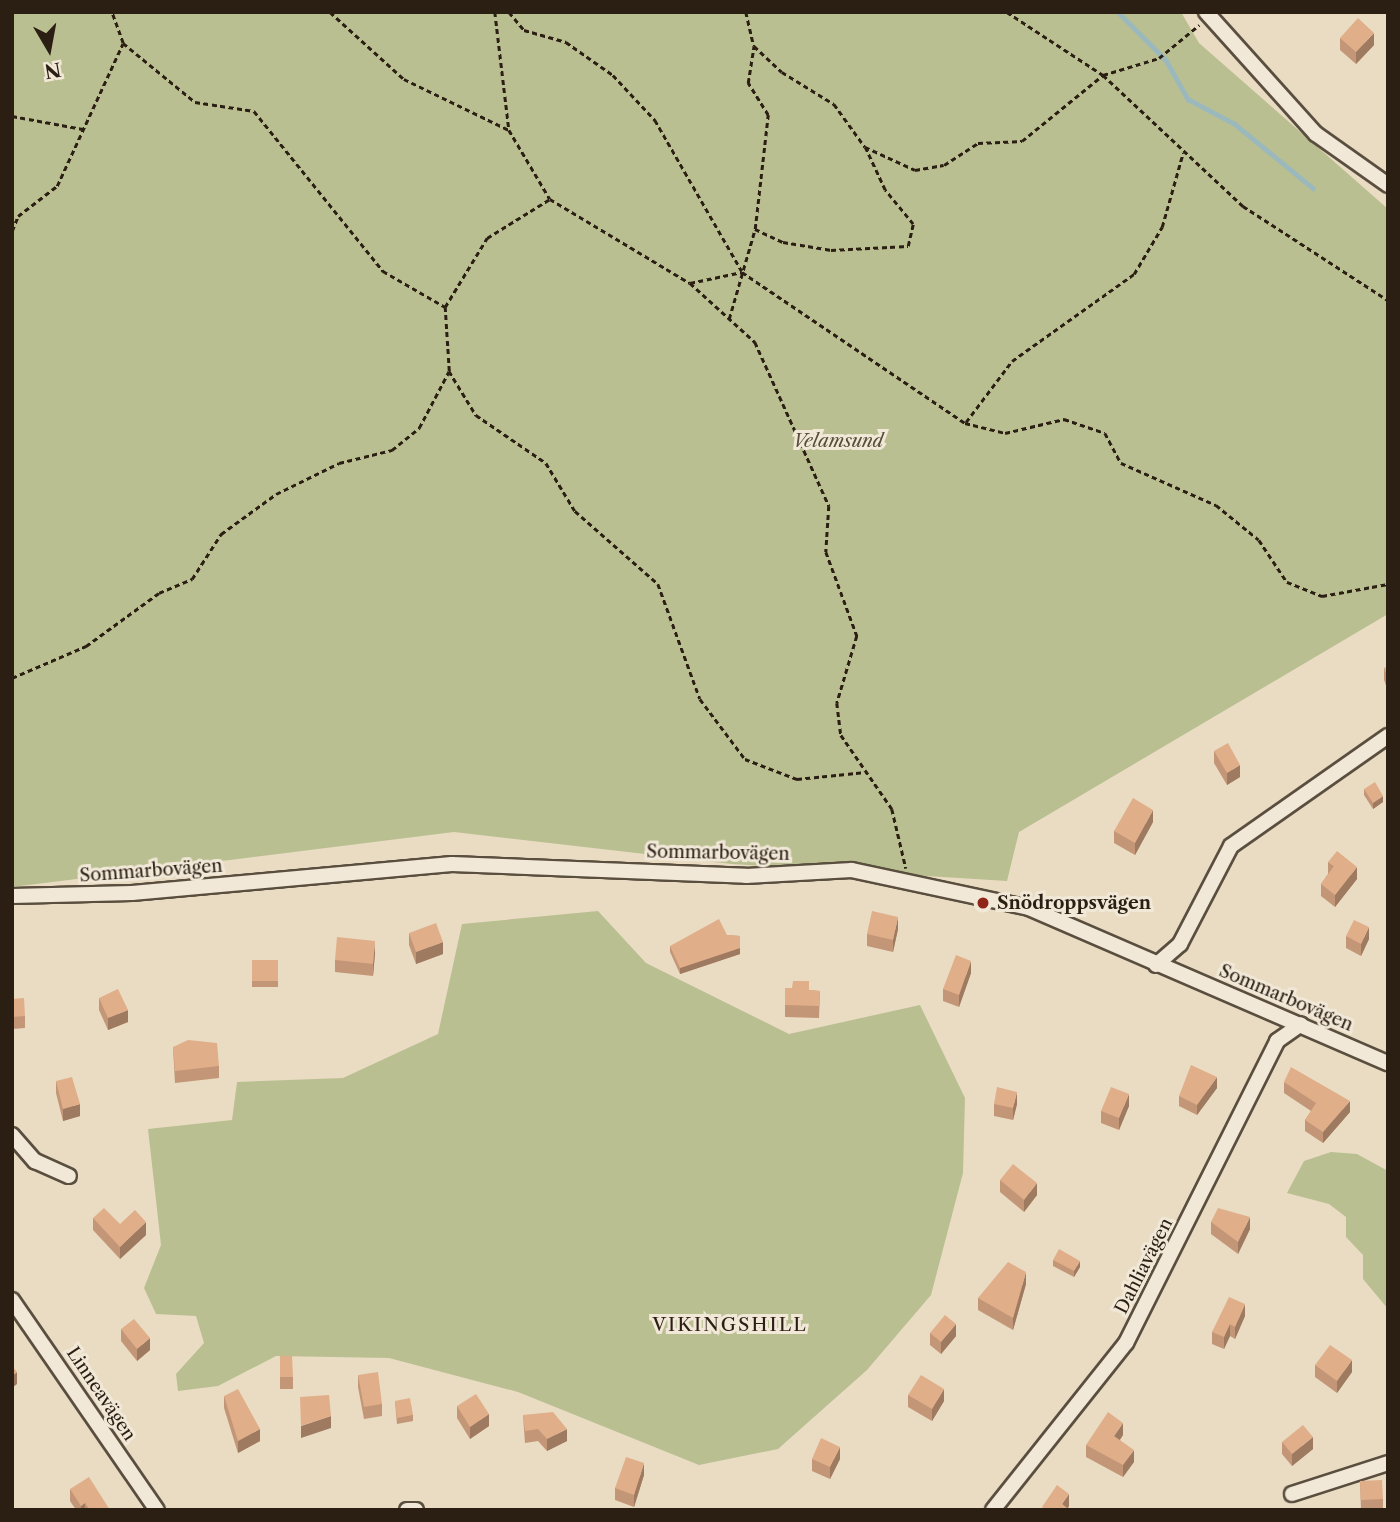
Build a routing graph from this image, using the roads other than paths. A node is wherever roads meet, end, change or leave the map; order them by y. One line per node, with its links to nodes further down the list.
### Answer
1 (1208, 14): 2 (street)
2 (1388, 186)
3 (1388, 736): 5 (street)
4 (12, 896): 5 (street, Sommarbovägen)
5 (1156, 965): 6 (street, Sommarbovägen)
6 (1301, 1024): 7 (street, Sommarbovägen); 16 (street, Dahliavägen)
7 (1388, 1063)
8 (12, 1135): 9 (street)
9 (69, 1177)
10 (12, 1300): 13 (street, Linneavägen)
11 (1388, 1463): 12 (street)
12 (1292, 1494)
13 (157, 1510)
14 (407, 1510): 15 (street)
15 (416, 1510)
16 (993, 1510)

